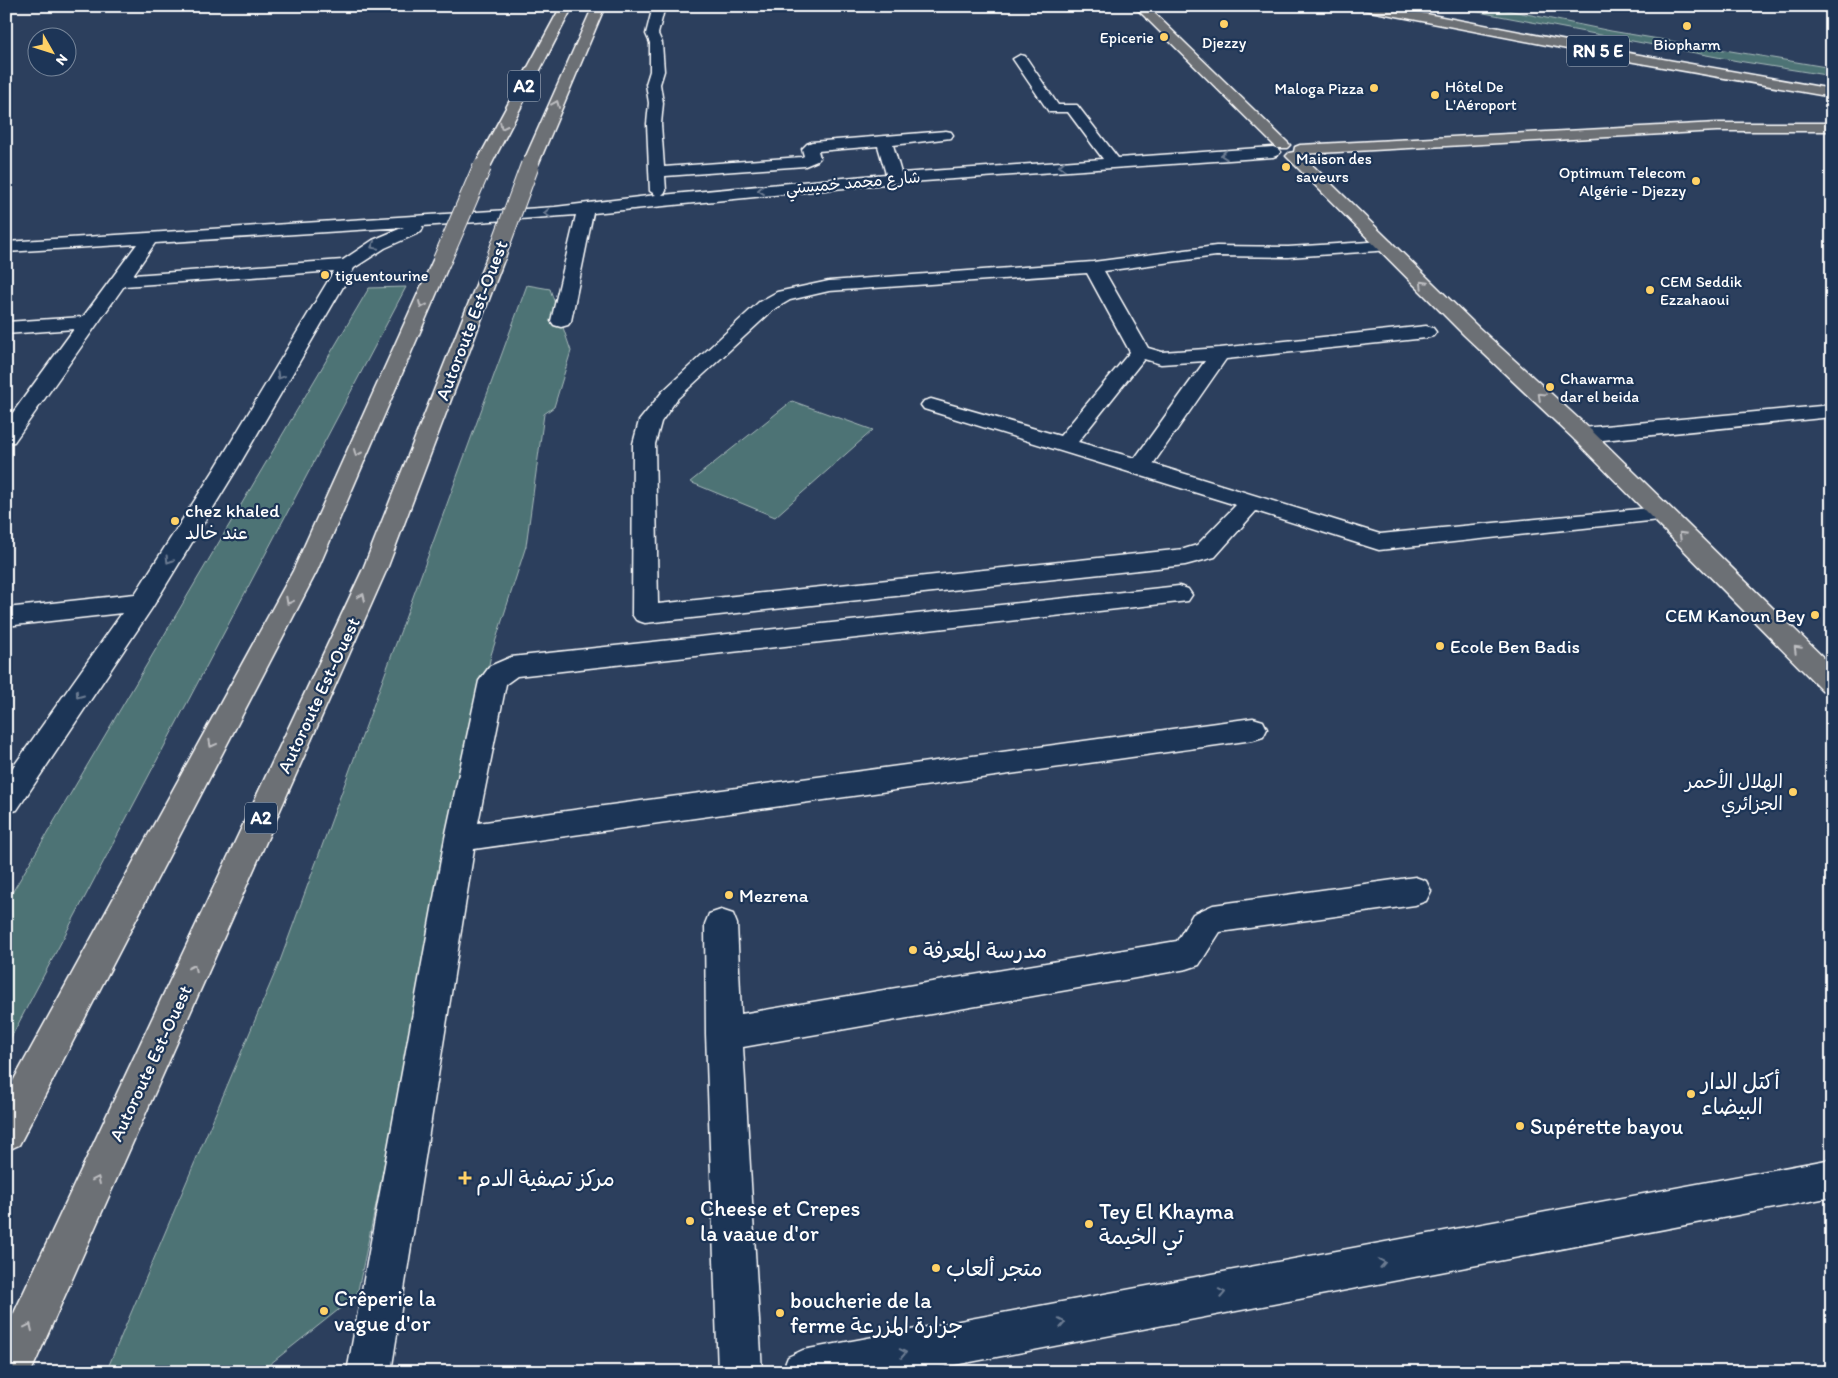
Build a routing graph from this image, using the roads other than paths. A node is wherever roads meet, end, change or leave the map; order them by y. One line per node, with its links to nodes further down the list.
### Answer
1 (567, 6): 9 (main road, A2)
2 (599, 6): 57 (main road, Autoroute Est-Ouest / A2, one-way to 2, bridge)
3 (659, 6): 19 (street)
4 (1140, 6): 17 (main road)
5 (1365, 6): 13 (main road, RN 5 E)
6 (1406, 6): 11 (main road, RN 5 E)
7 (1432, 6): 11 (main road)
8 (544, 22): 9 (main road)
9 (544, 47): 54 (main road, A2, one-way to 54, bridge)
10 (1020, 59): 18 (street)
11 (1706, 62): 12 (main road, RN 5 E)
12 (1832, 84)
13 (1832, 95)
14 (1832, 127): 17 (main road)
15 (946, 135): 16 (street)
16 (884, 141): 19 (street); 20 (street)
17 (1288, 151): 18 (street, شارع محمد خميستي, one-way to 18); 25 (main road)
18 (1113, 162): 20 (street, شارع محمد خميستي, one-way to 20)
19 (657, 172): 21 (street)
20 (895, 178): 21 (street, شارع محمد خميستي, one-way to 21)
21 (659, 200): 22 (street, شارع محمد خميستي)
22 (585, 210): 23 (street, شارع محمد خميستي, one-way to 23); 30 (street)
23 (434, 220): 24 (street, شارع محمد خميستي); 27 (street, one-way to 27)
24 (150, 238): 26 (street, شارع محمد خميستي); 29 (street)
25 (1385, 246): 28 (street); 38 (main road, one-way to 25)
26 (6, 247)
27 (347, 265): 29 (street); 45 (street, one-way to 45)
28 (1093, 267): 34 (street); 42 (street)
29 (120, 281): 31 (street)
30 (562, 321)
31 (90, 322): 32 (street); 39 (street)
32 (6, 328)
33 (1426, 332): 35 (street)
34 (1140, 352): 35 (street); 40 (street)
35 (1220, 354): 41 (street)
36 (930, 405): 40 (street)
37 (1832, 412): 38 (street)
38 (1583, 435): 43 (main road)
39 (6, 437)
40 (1064, 445): 41 (street)
41 (1140, 467): 42 (street)
42 (1251, 503): 43 (street)
43 (1660, 514): 47 (main road, one-way to 43)
44 (1179, 595): 50 (street)
45 (143, 602): 46 (street); 49 (street, one-way to 49)
46 (6, 617)
47 (1832, 683)
48 (1253, 729): 50 (street)
49 (6, 801)
50 (460, 838): 58 (street)
51 (1416, 891): 53 (street)
52 (721, 924): 53 (street)
53 (724, 1034): 59 (street)
54 (6, 1132)
55 (1832, 1178): 56 (street, one-way to 55)
56 (826, 1370)
57 (9, 1372)
58 (369, 1372)
59 (740, 1372)

